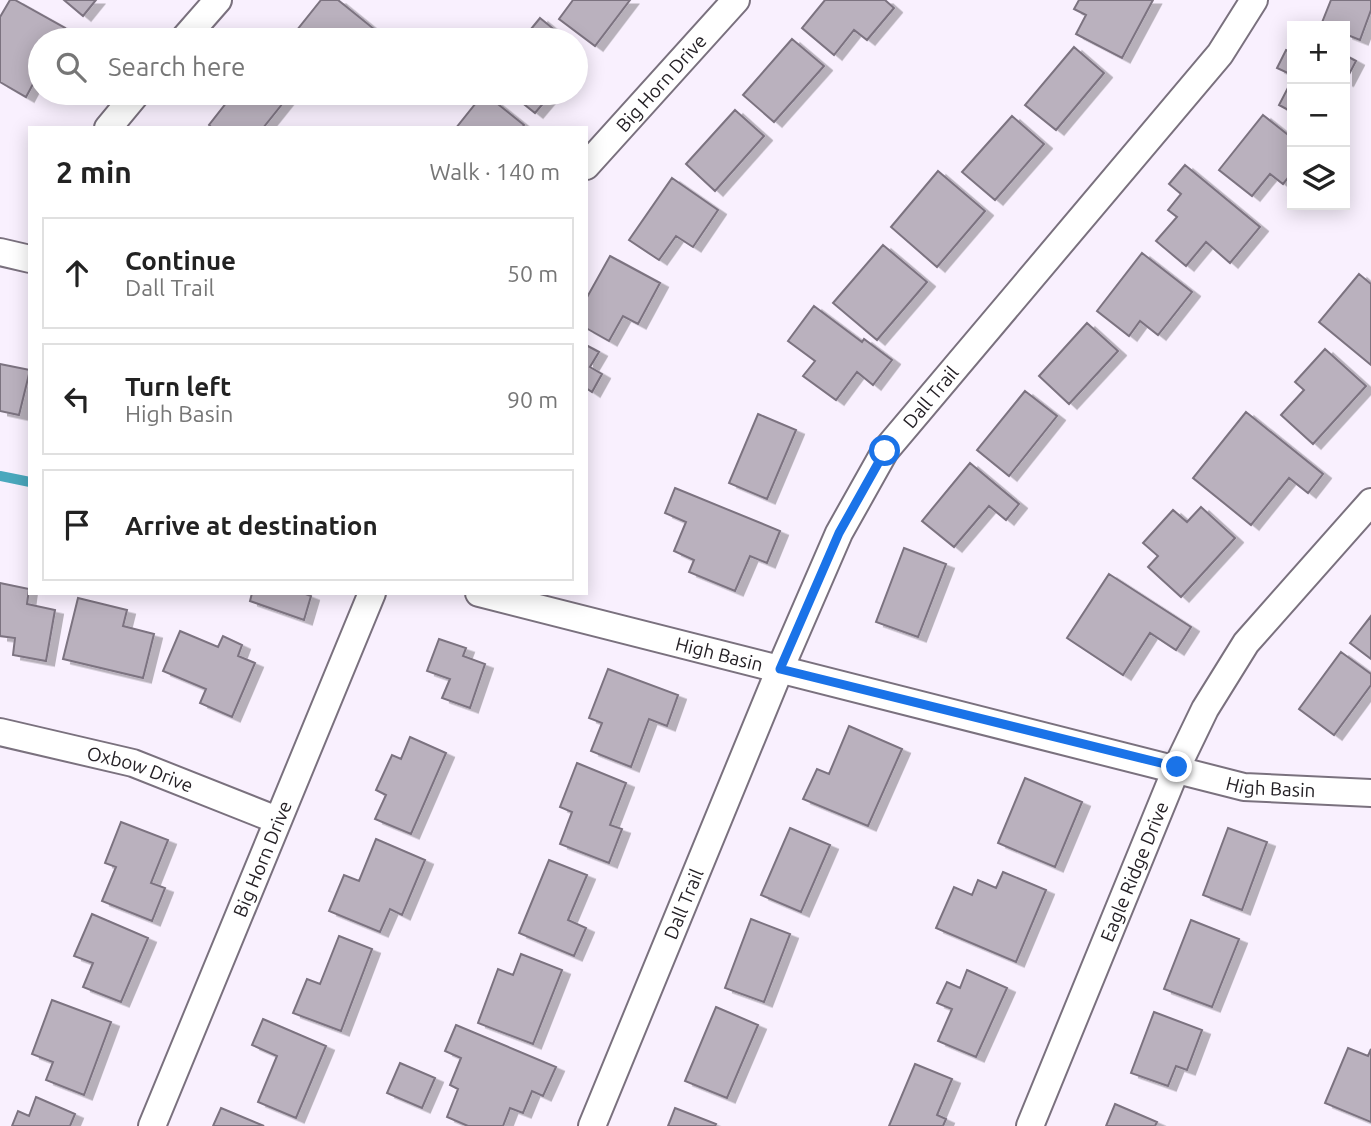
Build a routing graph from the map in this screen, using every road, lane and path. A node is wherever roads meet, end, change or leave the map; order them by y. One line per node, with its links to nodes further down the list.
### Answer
1 (218, 0): 4 (street)
2 (736, 0): 7 (street, Big Horn Drive)
3 (1254, 0): 13 (street, Dall Trail)
4 (194, 28)
5 (127, 105): 6 (street)
6 (110, 126)
7 (588, 164)
8 (0, 252): 9 (street)
9 (28, 259)
10 (1371, 502): 15 (street, Eagle Ridge Drive)
11 (371, 595): 17 (street, Big Horn Drive)
12 (487, 595): 13 (street, High Basin)
13 (780, 669): 15 (street, High Basin); 19 (street, Dall Trail)
14 (0, 732): 17 (street, Oxbow Drive)
15 (1177, 767): 16 (street, High Basin); 20 (street, Eagle Ridge Drive)
16 (1371, 793)
17 (276, 820): 18 (street, Big Horn Drive)
18 (152, 1126)
19 (592, 1126)
20 (1030, 1126)

